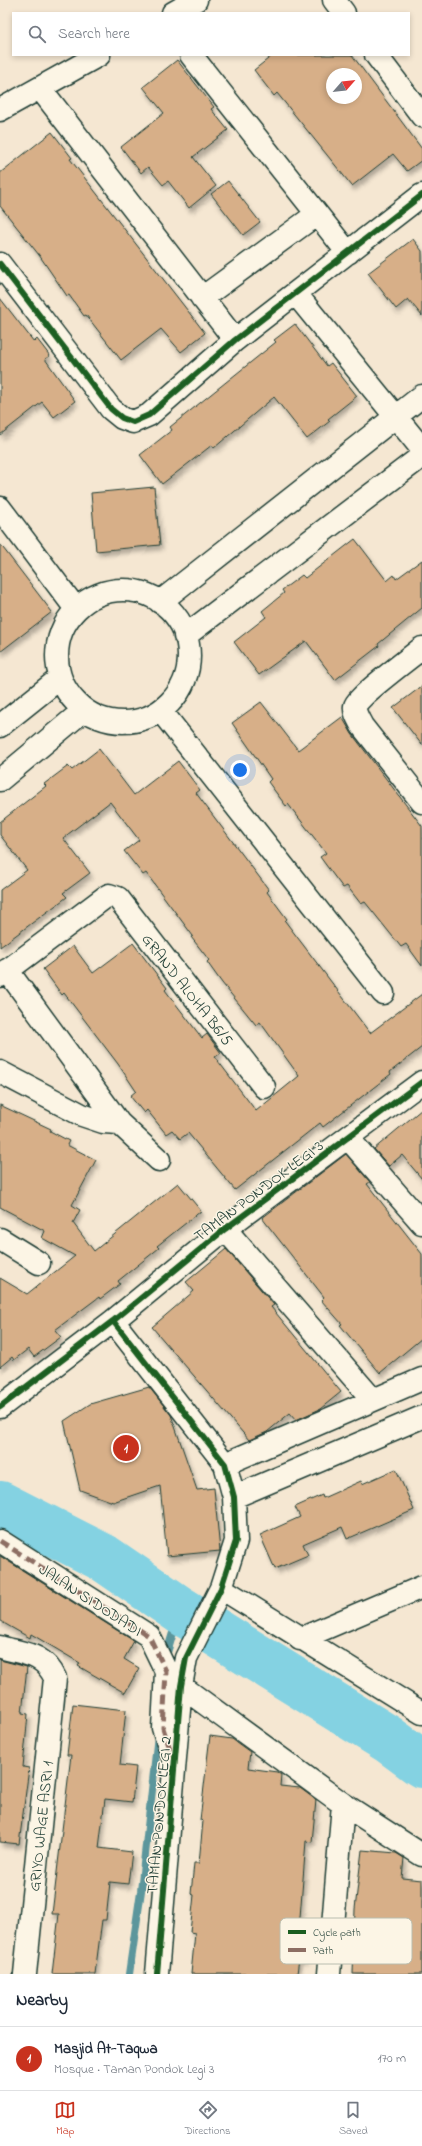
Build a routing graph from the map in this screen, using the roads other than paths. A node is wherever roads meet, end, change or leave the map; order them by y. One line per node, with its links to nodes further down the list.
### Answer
1 (196, 0): 3 (street)
2 (334, 0): 4 (street)
3 (175, 12)
4 (343, 12)
5 (97, 56): 8 (street)
6 (192, 56): 12 (street)
7 (377, 56): 10 (street)
8 (40, 88): 9 (street); 16 (street)
9 (0, 110)
10 (422, 116)
11 (422, 196): 13 (street)
12 (317, 214): 13 (street); 16 (street)
13 (348, 253): 15 (street)
14 (0, 264): 17 (street)
15 (296, 294): 17 (street); 19 (street)
16 (202, 298): 17 (street)
17 (235, 340)
18 (422, 396): 19 (street)
19 (396, 416): 20 (street); 23 (street)
20 (422, 449)
21 (422, 456): 25 (street)
22 (0, 508): 24 (street)
23 (160, 602): 24 (street); 25 (street)
24 (76, 609): 27 (street)
25 (185, 636): 29 (street)
26 (422, 648): 32 (street)
27 (60, 678): 28 (street); 30 (street)
28 (84, 710): 29 (street); 31 (street)
29 (161, 711): 34 (street)
30 (0, 726)
31 (0, 780)
32 (422, 802)
33 (4, 973): 37 (street, GRAND ALOHA B6/5); 38 (street)
34 (382, 993)
35 (0, 1072): 38 (street)
36 (422, 1082): 39 (street, TAMAN PONDOK LEGI 3)
37 (264, 1087)
38 (119, 1123): 40 (street)
39 (348, 1138): 41 (street); 42 (street, TAMAN PONDOK LEGI 3)
40 (159, 1160)
41 (422, 1223)
42 (225, 1229): 45 (street, TAMAN PONDOK LEGI 3); 47 (street, TAMAN PONDOK LEGI 3)
43 (0, 1239): 44 (street)
44 (39, 1263)
45 (113, 1321): 48 (street, TAMAN PONDOK LEGI 3); 50 (street)
46 (422, 1379): 47 (street)
47 (373, 1400): 50 (street)
48 (0, 1407)
49 (422, 1417): 51 (street)
50 (225, 1464): 51 (street)
51 (234, 1497): 54 (street)
52 (0, 1541): 59 (street, JALAN SIDODADI)
53 (422, 1587): 55 (street)
54 (217, 1595): 55 (street); 57 (street, TAMAN PONDOK LEGI 2)
55 (300, 1639): 58 (street)
56 (0, 1647): 64 (street, GRIYO WAGE ASRI 1)
57 (181, 1686): 59 (street, TAMAN PONDOK LEGI 2); 60 (street)
58 (422, 1713)
59 (176, 1766): 65 (street, TAMAN PONDOK LEGI 2)
60 (343, 1804): 61 (street); 62 (street)
61 (422, 1855)
62 (334, 1918)
63 (330, 1964): 66 (street)
64 (25, 1974)
65 (157, 1974)
66 (329, 1974)

